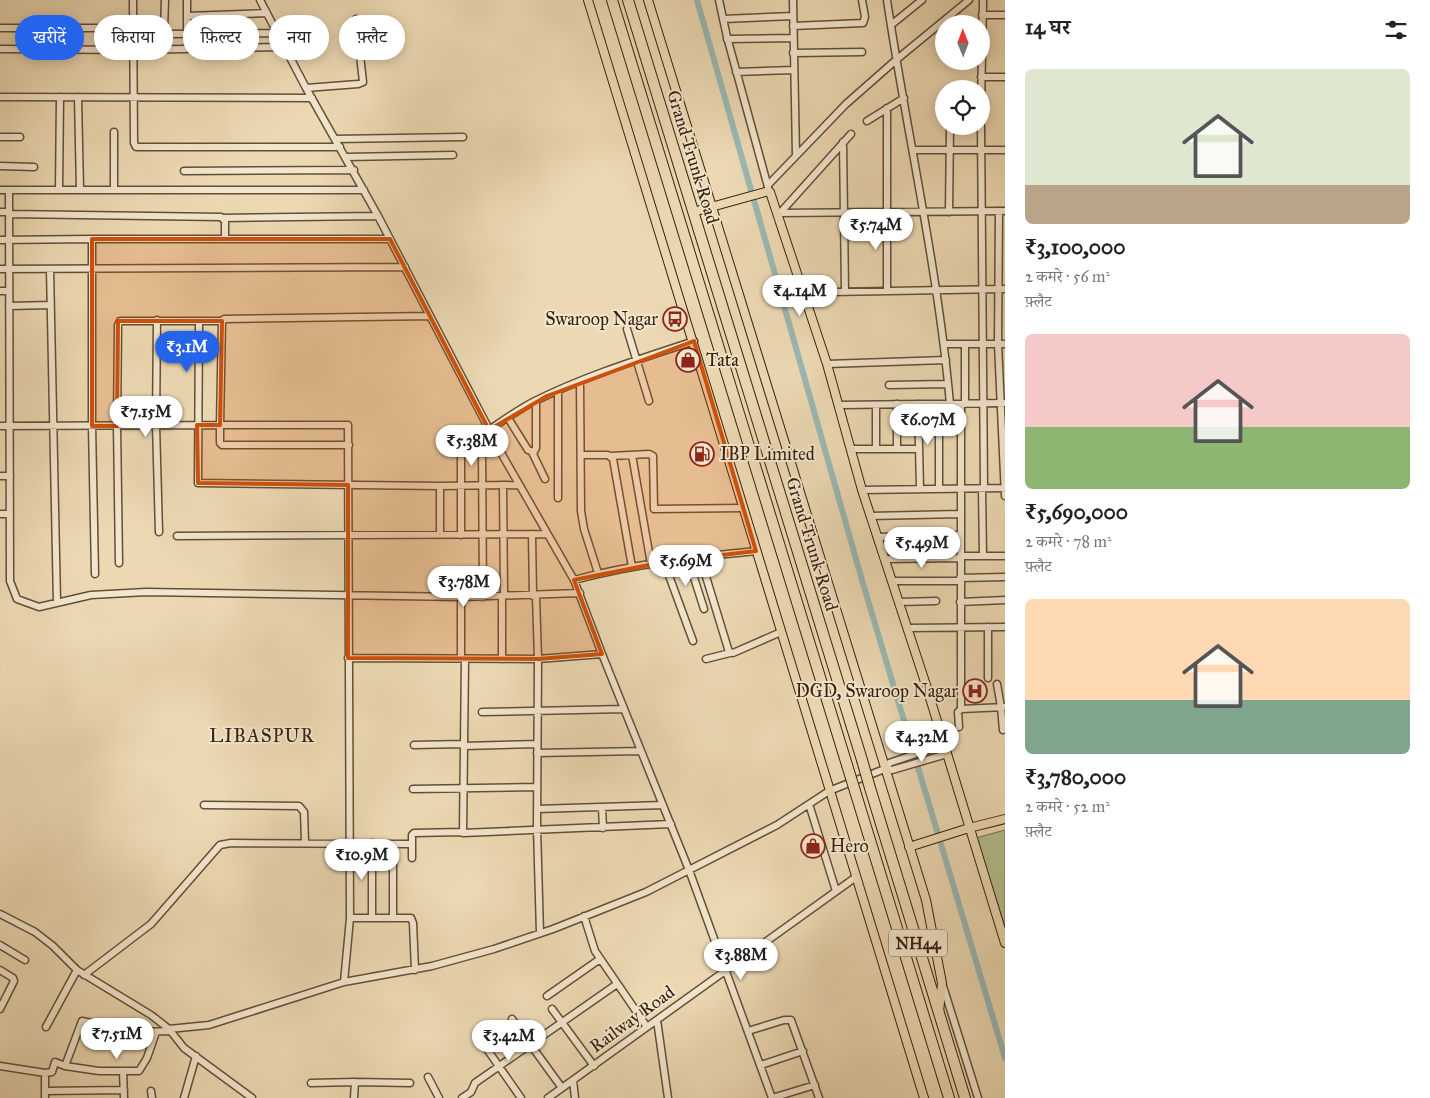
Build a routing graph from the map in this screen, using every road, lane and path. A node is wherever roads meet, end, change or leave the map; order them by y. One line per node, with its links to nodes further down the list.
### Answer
1 (133, 0): 17 (street)
2 (165, 0): 30 (street)
3 (187, 0): 18 (street)
4 (260, 0): 16 (street)
5 (588, 0): 123 (main road)
6 (612, 0): 347 (highway, Grand Trunk Road / NH44, bridge)
7 (628, 0): 89 (highway, Grand Trunk Road / NH44)
8 (648, 0): 85 (main road)
9 (719, 0): 25 (street)
10 (793, 0): 23 (street)
11 (862, 0): 27 (street)
12 (887, 0): 26 (street)
13 (922, 0): 26 (street)
14 (969, 0): 42 (street)
15 (983, 0): 20 (street)
16 (267, 13): 19 (street); 24 (street)
17 (134, 15)
18 (187, 15)
19 (214, 15)
20 (982, 15)
21 (990, 15): 22 (street)
22 (1005, 15)
23 (793, 16): 25 (street); 27 (street)
24 (269, 17)
25 (723, 19): 32 (street)
26 (891, 25): 42 (street)
27 (793, 26): 31 (street)
28 (0, 28): 29 (street)
29 (94, 28)
30 (183, 34)
31 (793, 38): 32 (street); 38 (street)
32 (727, 39): 45 (street)
33 (269, 47): 35 (street)
34 (0, 49): 36 (street)
35 (173, 49)
36 (94, 50)
37 (862, 52): 38 (street)
38 (793, 53): 43 (street)
39 (134, 60): 52 (street)
40 (291, 60): 48 (street)
41 (361, 60): 48 (street)
42 (896, 60): 54 (street); 72 (street)
43 (794, 70): 45 (street); 72 (street)
44 (981, 70): 46 (street)
45 (736, 72): 78 (street)
46 (981, 77): 47 (street)
47 (1005, 77)
48 (306, 88): 53 (street)
49 (0, 97): 50 (street)
50 (60, 97): 51 (street); 81 (street)
51 (78, 97): 52 (street); 82 (street)
52 (134, 98): 53 (street); 66 (street)
53 (312, 98): 64 (street)
54 (904, 98): 55 (street); 67 (street)
55 (887, 108): 56 (street); 91 (street)
56 (867, 120)
57 (114, 132): 83 (street)
58 (851, 134): 65 (street)
59 (950, 135): 68 (street)
60 (981, 135): 69 (street)
61 (0, 137): 62 (street)
62 (20, 137)
63 (463, 137): 64 (street)
64 (336, 139): 66 (street)
65 (843, 142): 90 (street); 95 (street)
66 (340, 147): 73 (street)
67 (914, 150): 68 (street); 92 (street)
68 (950, 150): 69 (street); 93 (street)
69 (980, 150): 70 (street); 86 (street)
70 (1005, 150)
71 (453, 155): 73 (street)
72 (796, 155): 78 (street)
73 (346, 156): 76 (street)
74 (0, 166): 75 (street)
75 (34, 167)
76 (354, 170): 77 (street); 84 (street)
77 (184, 171)
78 (766, 189): 85 (main road); 95 (main road)
79 (0, 190): 80 (street)
80 (9, 190): 81 (street); 94 (street)
81 (59, 190): 82 (street)
82 (80, 190): 83 (street)
83 (114, 190): 84 (street)
84 (364, 190): 96 (street)
85 (712, 207): 89 (main road); 258 (main road)
86 (980, 211): 87 (street); 93 (street); 108 (street)
87 (1002, 211): 109 (street)
88 (0, 212): 94 (street)
89 (693, 212): 305 (highway, Grand Trunk Road / NH44, bridge)
90 (844, 212): 91 (street); 95 (street); 115 (street)
91 (887, 212): 92 (street); 112 (street)
92 (924, 212): 93 (street); 113 (street)
93 (949, 212)
94 (9, 213): 97 (street); 102 (street)
95 (779, 213): 130 (main road)
96 (378, 216): 97 (street); 98 (street)
97 (223, 218): 100 (street)
98 (390, 238): 100 (street); 103 (street)
99 (92, 239): 100 (street); 102 (street); 107 (street)
100 (225, 239)
101 (0, 240): 102 (street)
102 (10, 240): 105 (street)
103 (405, 267): 107 (street); 118 (street)
104 (0, 269): 105 (street)
105 (9, 269): 106 (street); 111 (street)
106 (50, 269): 107 (street); 117 (street)
107 (93, 270): 153 (street)
108 (982, 289): 109 (street); 113 (street); 126 (street)
109 (1002, 289): 127 (street)
110 (0, 291): 111 (street)
111 (9, 291): 116 (street)
112 (887, 291): 113 (street); 115 (street)
113 (936, 291): 124 (street)
114 (831, 292): 115 (street)
115 (845, 292)
116 (9, 306): 117 (street); 152 (street)
117 (50, 306): 147 (street)
118 (430, 316): 121 (street); 155 (street)
119 (157, 320): 120 (street); 148 (street); 154 (street)
120 (198, 320): 121 (street); 149 (street)
121 (222, 321): 150 (street)
122 (627, 329): 128 (street)
123 (694, 341): 128 (street); 184 (main road)
124 (944, 344): 125 (street); 129 (street)
125 (965, 344): 126 (street); 142 (street)
126 (982, 344): 127 (street); 143 (street)
127 (1002, 344): 137 (street)
128 (636, 360): 131 (street); 136 (street)
129 (946, 360): 130 (street); 132 (street)
130 (827, 364): 144 (main road)
131 (580, 382): 134 (street); 164 (street)
132 (948, 384): 133 (street); 141 (street)
133 (888, 385)
134 (558, 391): 135 (street); 183 (street)
135 (536, 401): 146 (street); 163 (street)
136 (649, 401)
137 (1003, 403): 143 (street); 177 (street)
138 (897, 404): 139 (street); 145 (street); 161 (street)
139 (918, 404): 140 (street); 162 (street)
140 (939, 404): 141 (street); 179 (street)
141 (950, 404): 142 (street)
142 (963, 404): 143 (street); 180 (street)
143 (982, 404): 176 (street)
144 (839, 405): 145 (street); 159 (main road)
145 (876, 405): 160 (street)
146 (508, 418): 155 (street); 163 (street)
147 (53, 425): 152 (street); 153 (street); 225 (street)
148 (156, 425): 149 (street); 154 (street); 189 (street)
149 (197, 425): 150 (street); 170 (street)
150 (220, 425): 156 (street); 156 (street)
151 (0, 426): 152 (street)
152 (10, 426): 168 (street)
153 (92, 426): 154 (street); 212 (street)
154 (117, 426): 208 (street)
155 (489, 430): 172 (street)
156 (349, 445): 170 (street)
157 (482, 446): 175 (street)
158 (461, 447): 174 (street)
159 (851, 449): 160 (street); 181 (main road)
160 (876, 449): 161 (street)
161 (897, 449): 162 (street)
162 (919, 449): 178 (street)
163 (532, 452): 169 (street)
164 (581, 455): 166 (street); 211 (street)
165 (632, 455): 166 (street); 184 (street); 209 (street)
166 (611, 456): 210 (street)
167 (0, 476): 168 (street)
168 (10, 476): 186 (street)
169 (545, 479)
170 (348, 485): 173 (street); 198 (street)
171 (503, 485): 172 (street); 175 (street); 191 (street)
172 (519, 485): 193 (street)
173 (440, 486): 174 (street); 190 (street)
174 (461, 486): 175 (street); 195 (street)
175 (482, 486): 196 (street)
176 (983, 488): 177 (street); 180 (street); 201 (street)
177 (1005, 488): 182 (street)
178 (920, 489): 179 (street); 181 (street)
179 (939, 489): 180 (street)
180 (960, 489): 187 (street)
181 (862, 490): 188 (main road)
182 (1005, 496)
183 (558, 498)
184 (743, 508): 200 (main road)
185 (0, 514): 186 (street)
186 (10, 514): 225 (street)
187 (960, 514): 188 (street); 194 (street)
188 (870, 516): 199 (main road)
189 (159, 532)
190 (440, 534): 195 (street); 198 (street)
191 (503, 534): 192 (street); 196 (street); 218 (street)
192 (532, 534): 193 (street); 219 (street)
193 (546, 534): 215 (street)
194 (960, 534): 199 (street); 204 (street)
195 (461, 535): 196 (street)
196 (482, 535): 222 (street)
197 (177, 536): 198 (street)
198 (348, 536): 220 (street)
199 (877, 537): 206 (main road)
200 (756, 551): 203 (street); 233 (main road)
201 (983, 556): 202 (street); 204 (street)
202 (1005, 556)
203 (700, 557): 205 (street); 235 (street)
204 (960, 557): 206 (street); 214 (street)
205 (688, 559): 207 (street); 228 (street)
206 (884, 559): 216 (main road)
207 (664, 562): 209 (street); 234 (street)
208 (119, 563)
209 (651, 564): 210 (street)
210 (632, 568): 211 (street)
211 (598, 573): 215 (street)
212 (96, 574)
213 (1005, 577): 214 (street)
214 (960, 579): 216 (street); 227 (street)
215 (574, 580): 217 (street)
216 (892, 581): 226 (main road)
217 (580, 593): 219 (street); 236 (street)
218 (503, 596): 219 (street); 222 (street); 239 (street)
219 (535, 596): 240 (street)
220 (348, 597): 221 (street); 225 (street); 237 (street)
221 (461, 597): 222 (street); 238 (street)
222 (483, 597)
223 (1005, 600): 227 (street)
224 (936, 601): 226 (street)
225 (57, 602)
226 (899, 602): 232 (main road)
227 (960, 602): 229 (street)
228 (704, 609)
229 (960, 627): 230 (street); 232 (street); 246 (street)
230 (988, 627): 231 (street); 242 (street)
231 (1005, 627)
232 (908, 628): 252 (main road)
233 (781, 632): 235 (street); 262 (main road)
234 (693, 641)
235 (730, 653): 241 (street)
236 (602, 654): 240 (street); 245 (street)
237 (348, 658): 238 (street); 275 (street)
238 (463, 658): 239 (street); 254 (street)
239 (502, 659): 240 (street)
240 (538, 659): 248 (street)
241 (706, 659)
242 (988, 678)
243 (997, 684): 244 (street)
244 (1003, 707): 246 (street); 250 (street)
245 (624, 709): 248 (street); 255 (street)
246 (961, 709): 249 (street)
247 (482, 712): 248 (street)
248 (537, 712): 251 (street)
249 (959, 727)
250 (1003, 730)
251 (537, 744): 254 (street); 256 (street)
252 (945, 744): 257 (main road); 258 (street)
253 (414, 745): 254 (street)
254 (463, 745): 260 (street)
255 (641, 751): 256 (street); 263 (street)
256 (537, 754): 259 (street)
257 (947, 754): 258 (street); 271 (main road)
258 (886, 768): 262 (street); 279 (main road)
259 (537, 787): 260 (street); 267 (street)
260 (462, 788): 261 (street); 273 (street)
261 (413, 789)
262 (829, 791): 264 (street); 282 (main road)
263 (663, 804): 266 (street); 269 (street)
264 (809, 804): 281 (street); 283 (street)
265 (204, 805): 274 (street)
266 (602, 807): 267 (street); 270 (street)
267 (537, 809): 272 (street)
268 (1005, 819): 271 (main road)
269 (671, 824): 270 (street); 281 (street)
270 (603, 828): 272 (street)
271 (969, 828): 279 (main road); 290 (main road)
272 (537, 830): 273 (street); 289 (street)
273 (462, 832): 280 (street)
274 (305, 842): 275 (street); 298 (street)
275 (349, 842): 276 (street); 287 (street)
276 (372, 843): 277 (street); 288 (street)
277 (393, 844): 278 (street); 286 (street)
278 (408, 844)
279 (909, 847): 300 (main road)
280 (412, 858)
281 (690, 870): 285 (street); 297 (street)
282 (856, 877): 283 (street, Railway Road); 346 (main road)
283 (836, 891): 297 (street, Railway Road)
284 (0, 915): 295 (street)
285 (584, 916): 289 (street); 292 (street)
286 (393, 917): 288 (street); 296 (street)
287 (350, 918): 288 (street); 299 (street)
288 (372, 918)
289 (540, 934): 296 (street)
290 (1005, 943)
291 (0, 946): 293 (street)
292 (600, 959): 301 (street); 302 (street)
293 (25, 960)
294 (0, 970): 303 (street)
295 (77, 970): 298 (street); 309 (street)
296 (416, 970): 299 (street)
297 (726, 971): 307 (street, Railway Road); 312 (street)
298 (84, 975): 311 (street)
299 (344, 982): 311 (street)
300 (942, 983): 305 (main road); 349 (street)
301 (617, 984): 308 (street); 310 (street)
302 (547, 996)
303 (0, 1009)
304 (552, 1009): 308 (street)
305 (939, 1012): 348 (highway, Grand Trunk Road / NH44)
306 (512, 1019): 315 (street)
307 (657, 1020): 310 (street, Railway Road); 343 (street)
308 (562, 1023): 315 (street); 321 (street)
309 (46, 1027)
310 (647, 1027): 321 (street, Railway Road)
311 (170, 1030): 313 (street); 317 (street)
312 (748, 1031): 316 (street); 318 (street)
313 (156, 1032): 320 (street); 323 (street)
314 (480, 1039): 322 (street)
315 (531, 1045): 322 (street); 331 (street)
316 (803, 1051): 318 (street); 330 (street)
317 (196, 1056): 335 (street); 336 (street)
318 (761, 1065): 344 (street)
319 (0, 1066): 324 (street)
320 (65, 1066): 323 (street); 324 (street)
321 (594, 1066): 326 (street, Railway Road)
322 (500, 1067): 339 (street); 340 (street)
323 (123, 1071): 332 (street)
324 (44, 1073): 333 (street)
325 (428, 1077): 338 (street)
326 (573, 1080): 331 (street, Railway Road); 342 (street)
327 (355, 1082): 328 (street); 329 (street); 337 (street)
328 (310, 1083)
329 (410, 1083)
330 (815, 1085): 344 (street); 345 (street)
331 (562, 1088): 341 (street, Railway Road)
332 (124, 1090): 333 (street); 334 (street)
333 (45, 1094)
334 (124, 1098)
335 (184, 1098)
336 (252, 1098)
337 (354, 1098)
338 (439, 1098)
339 (462, 1098)
340 (521, 1098)
341 (548, 1098)
342 (575, 1098)
343 (668, 1098)
344 (772, 1098)
345 (819, 1098)
346 (924, 1098)
347 (949, 1098)
348 (965, 1098)
349 (978, 1098)

